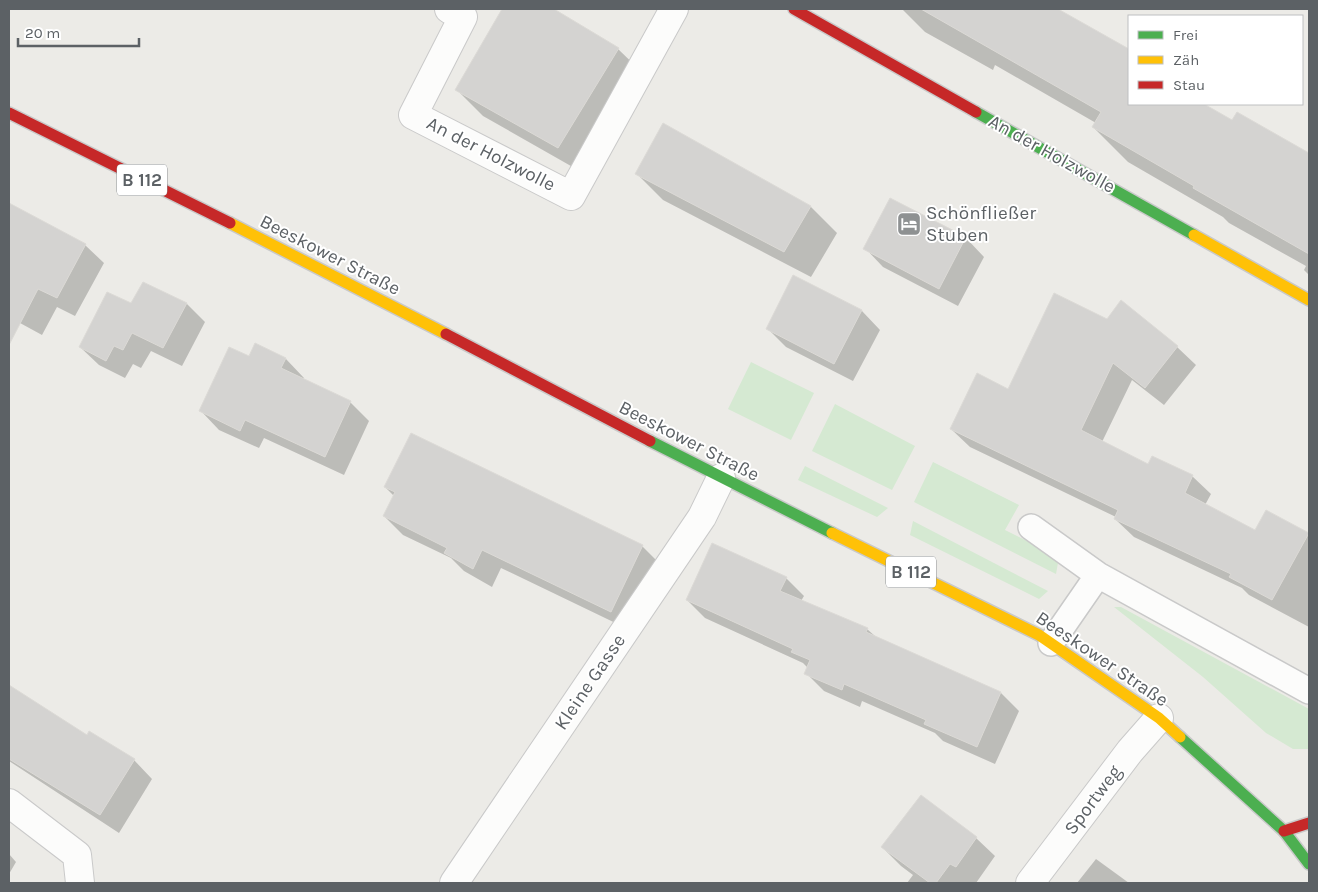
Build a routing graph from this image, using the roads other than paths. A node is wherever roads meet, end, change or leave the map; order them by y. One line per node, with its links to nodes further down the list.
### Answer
1 (449, 9): 2 (street, An der Holzwolle)
2 (674, 9)
3 (794, 9): 5 (main road, An der Holzwolle)
4 (9, 113): 6 (main road, Beeskower Straße / B 112)
5 (1309, 300)
6 (721, 478): 9 (main road, Beeskower Straße / B 112); 17 (street, Kleine Gasse)
7 (1031, 527): 8 (lane)
8 (1098, 575): 9 (lane); 10 (lane)
9 (1051, 643): 11 (main road, Beeskower Straße / B 112)
10 (1309, 691)
11 (1159, 718): 14 (main road, Beeskower Straße / B 112); 18 (street, Sportweg)
12 (9, 803): 16 (street)
13 (1309, 823): 14 (main road)
14 (1284, 831): 15 (main road, Beeskower Straße / B 112)
15 (1309, 864)
16 (80, 883)
17 (454, 883)
18 (1030, 883)

